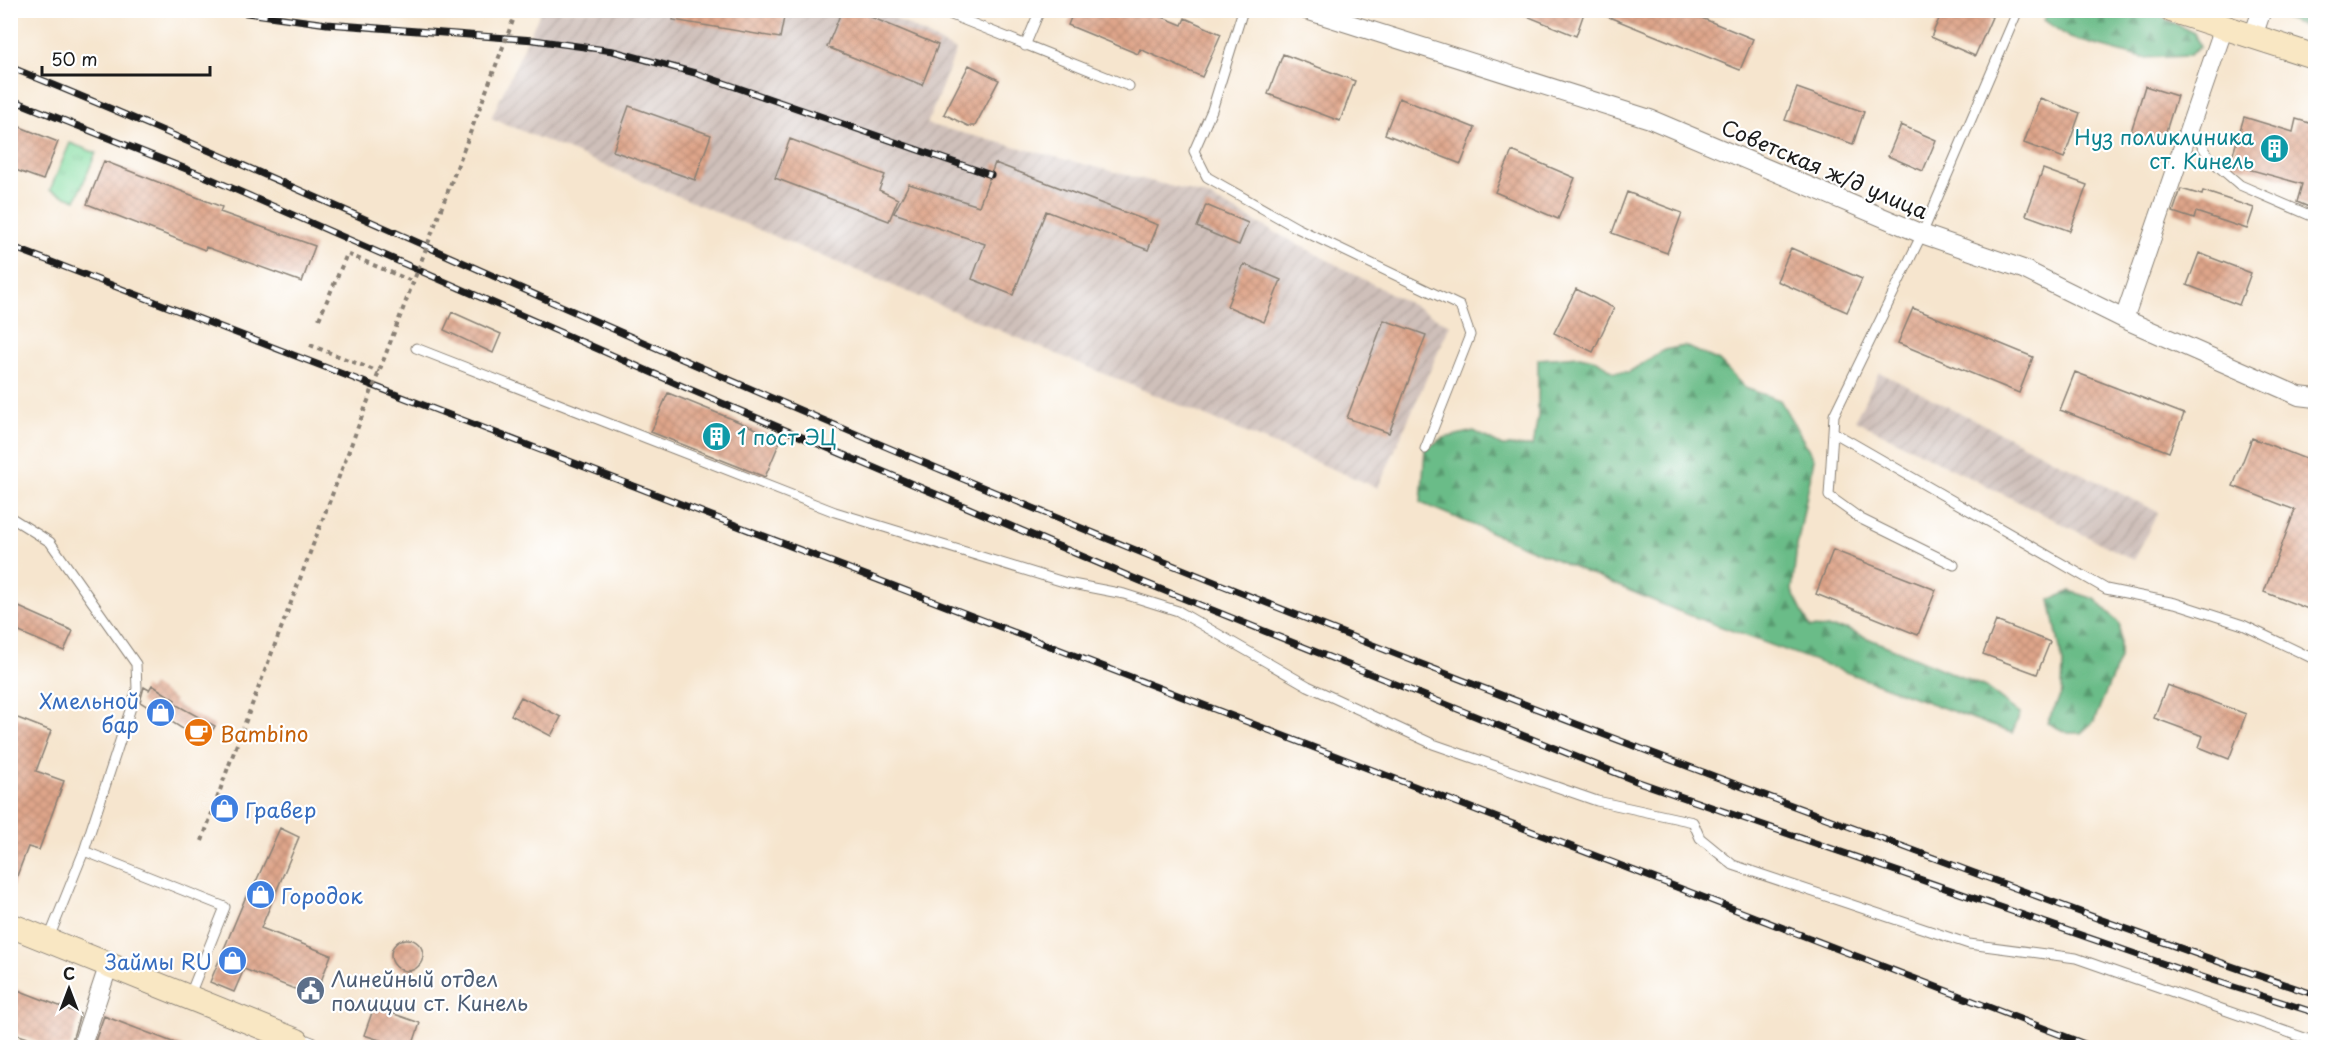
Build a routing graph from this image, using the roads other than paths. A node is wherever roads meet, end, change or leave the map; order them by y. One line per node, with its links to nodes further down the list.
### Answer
1 (939, 10): 10 (lane)
2 (1040, 10): 10 (lane)
3 (1243, 10): 20 (lane)
4 (1306, 10): 15 (street, Советская ж/д улица)
5 (2018, 10): 15 (lane)
6 (2171, 10): 8 (street)
7 (2262, 10): 9 (street)
8 (2224, 27): 9 (street); 13 (street)
9 (2253, 36): 11 (street)
10 (1025, 46): 12 (lane)
11 (2316, 57)
12 (1129, 86)
13 (2190, 127): 14 (lane); 16 (street)
14 (2316, 218)
15 (1922, 234): 16 (street, Советская ж/д улица); 19 (lane)
16 (2124, 319): 18 (street, Советская ж/д улица)
17 (416, 348): 29 (lane)
18 (2316, 398)
19 (1833, 432): 22 (lane); 23 (lane)
20 (1425, 448)
21 (10, 518): 24 (lane)
22 (1954, 565)
23 (2316, 660)
24 (84, 851): 26 (lane); 28 (lane)
25 (10, 925): 26 (street)
26 (48, 940): 27 (street)
27 (109, 964): 28 (street); 31 (street)
28 (189, 997): 30 (street)
29 (2316, 1042)
30 (302, 1045)
31 (81, 1047)

